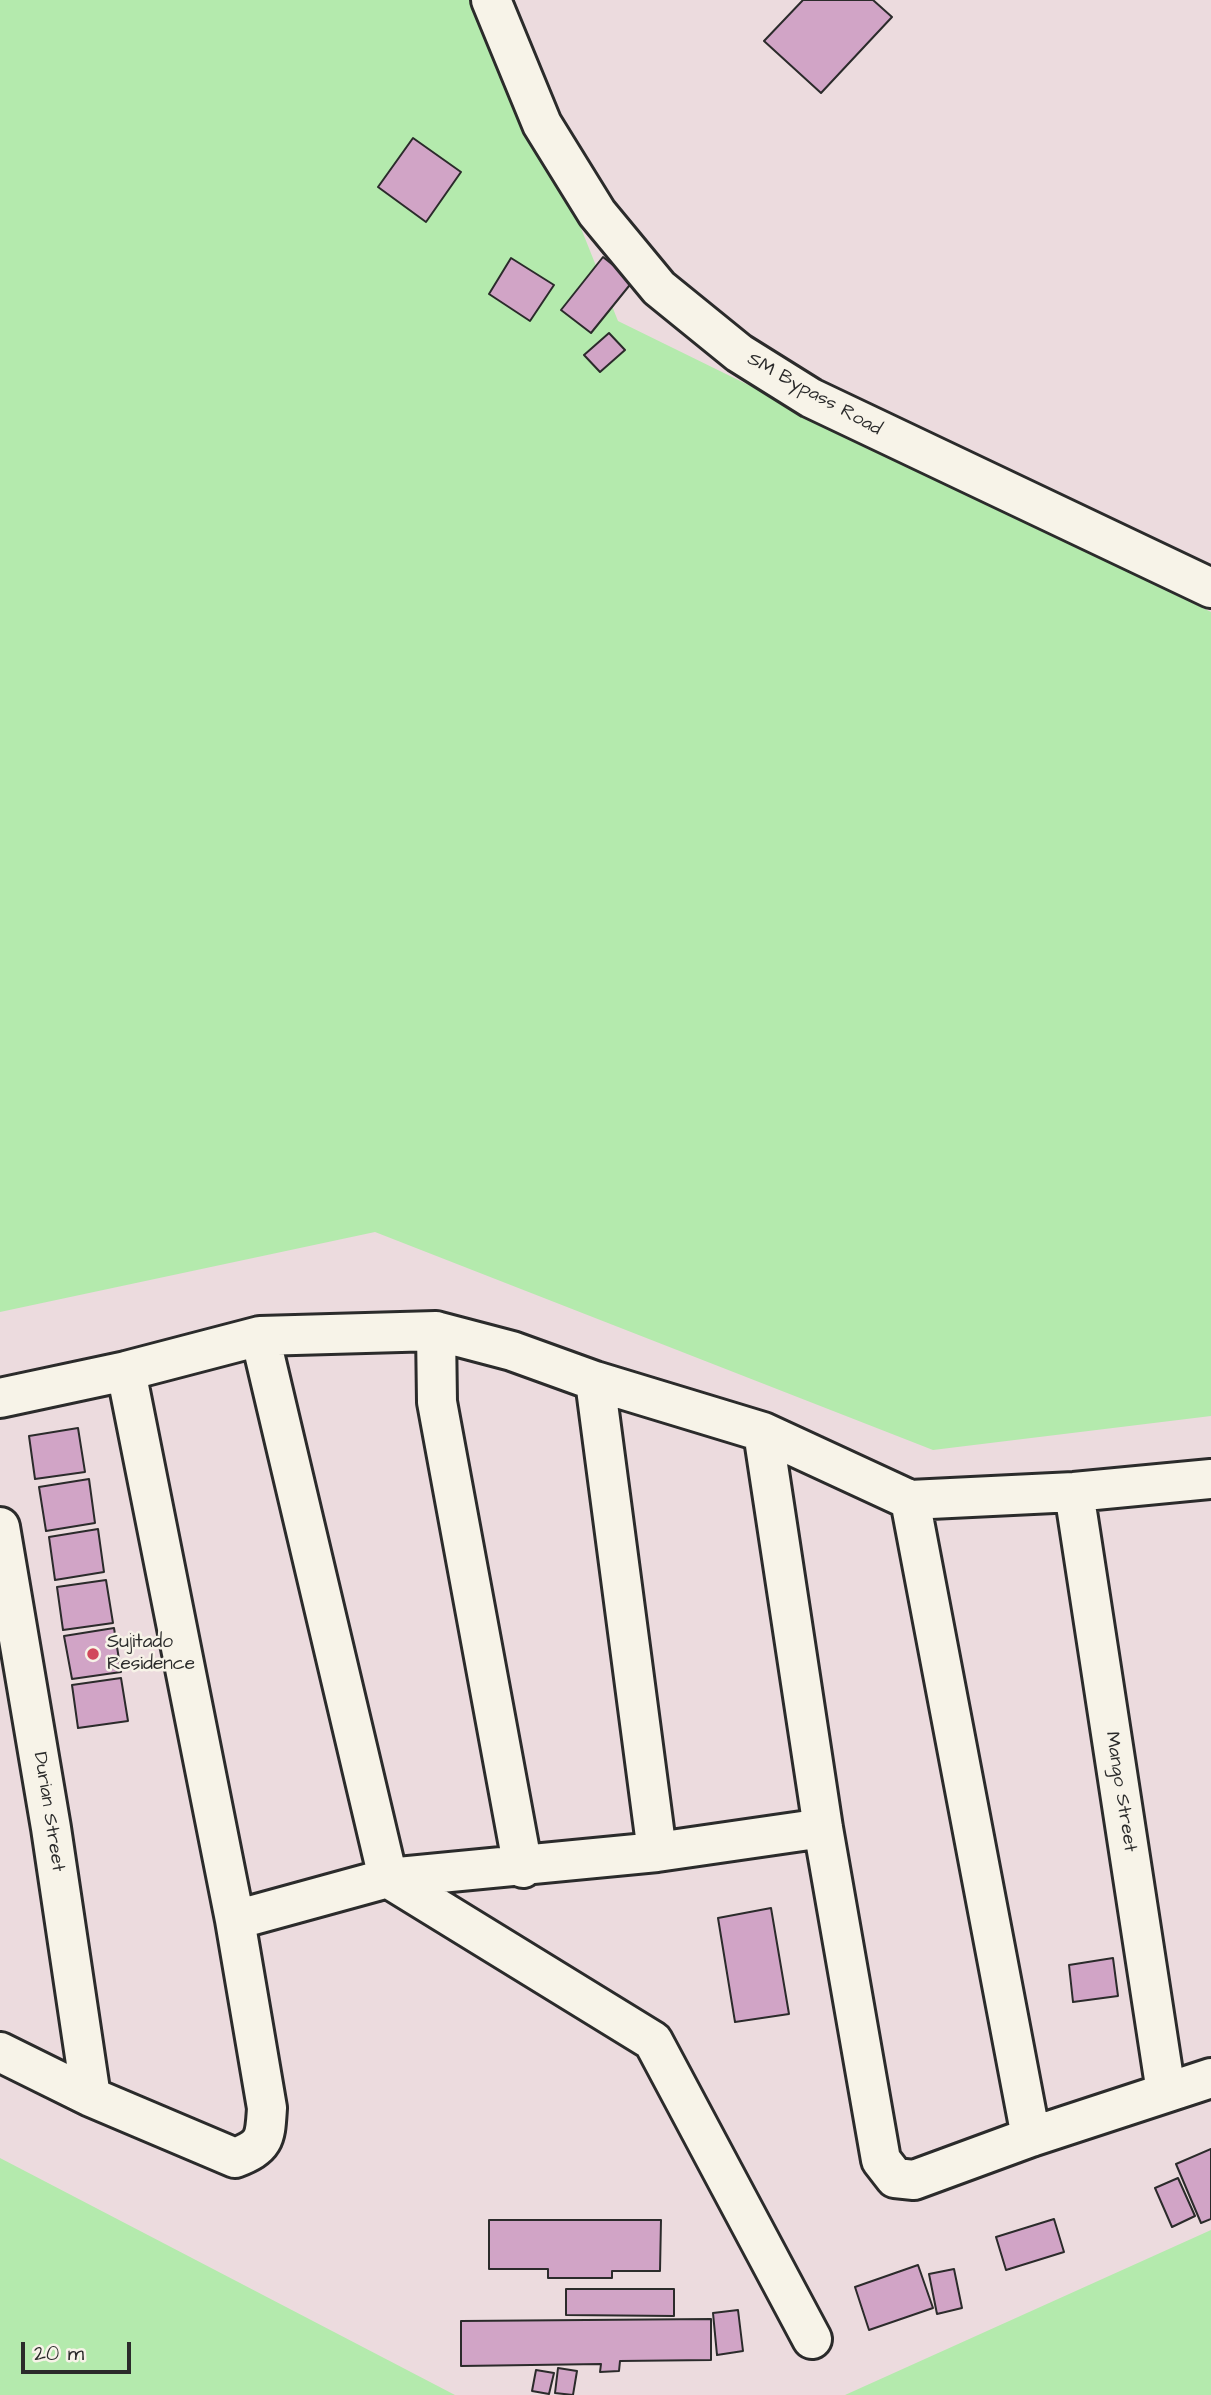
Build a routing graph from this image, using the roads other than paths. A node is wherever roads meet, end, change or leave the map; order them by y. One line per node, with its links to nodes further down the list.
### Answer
1 (491, 0): 2 (street, SM Bypass Road)
2 (1211, 588)
3 (436, 1331): 4 (street); 6 (street); 15 (street)
4 (260, 1336): 5 (street); 16 (street)
5 (125, 1371): 7 (street); 17 (street)
6 (595, 1381): 8 (street); 14 (street)
7 (0, 1398)
8 (763, 1432): 11 (street); 13 (street)
9 (1211, 1479): 10 (street)
10 (1074, 1492): 11 (street); 20 (street, Mango Street)
11 (910, 1500): 22 (street)
12 (0, 1527): 21 (street, Durian Street)
13 (823, 1828): 14 (street); 22 (street)
14 (657, 1852): 15 (street)
15 (523, 1868): 16 (street)
16 (388, 1878): 17 (street); 23 (street)
17 (235, 1920): 21 (street)
18 (0, 2052): 21 (street)
19 (1211, 2078): 20 (street)
20 (1166, 2092): 22 (street)
21 (90, 2097)
22 (1031, 2137)
23 (811, 2339)

